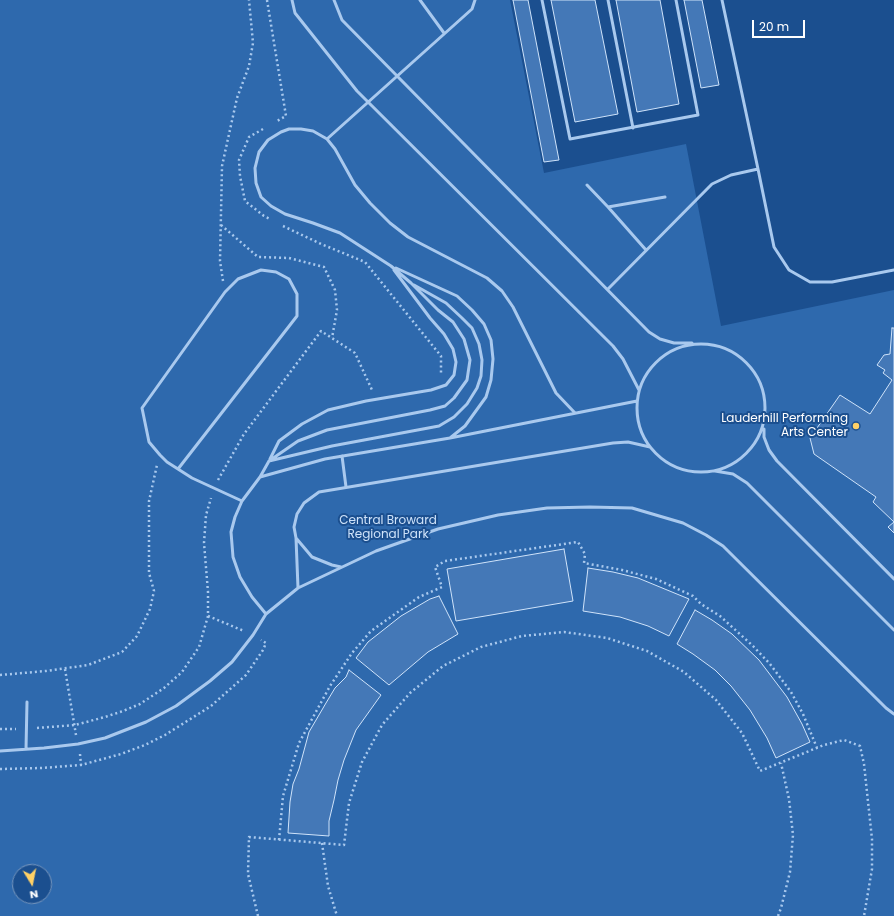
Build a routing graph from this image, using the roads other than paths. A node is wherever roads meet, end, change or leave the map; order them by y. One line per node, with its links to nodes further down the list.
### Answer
1 (292, 0): 11 (lane)
2 (334, 0): 10 (lane)
3 (420, 0): 9 (lane)
4 (475, 0): 9 (lane)
5 (542, 0): 12 (lane)
6 (608, 0): 12 (lane)
7 (676, 0): 12 (lane)
8 (722, 0): 14 (lane)
9 (444, 33): 10 (lane)
10 (397, 76): 11 (lane); 22 (lane)
11 (368, 102): 13 (lane); 24 (lane)
12 (633, 128)
13 (327, 139): 19 (lane); 26 (lane)
14 (758, 169): 18 (lane); 20 (lane)
15 (587, 185): 17 (lane)
16 (665, 197): 17 (lane)
17 (608, 207): 18 (lane)
18 (646, 250): 22 (lane)
19 (391, 266): 21 (lane); 28 (lane); 31 (lane)
20 (894, 270)
21 (411, 283): 31 (lane); 31 (lane)
22 (608, 289): 23 (lane)
23 (692, 344): 24 (lane); 27 (lane)
24 (639, 390): 25 (lane)
25 (637, 401): 26 (lane); 29 (lane)
26 (575, 413): 28 (lane)
27 (764, 427): 33 (lane); 39 (lane)
28 (450, 438): 30 (lane)
29 (650, 447): 33 (lane); 35 (lane)
30 (342, 456): 34 (lane); 35 (lane)
31 (269, 460): 34 (lane)
32 (178, 469): 32 (lane); 36 (lane)
33 (713, 471): 42 (lane)
34 (260, 477): 36 (lane)
35 (346, 487): 37 (lane)
36 (242, 501): 41 (lane)
37 (296, 538): 38 (lane); 40 (lane)
38 (341, 568): 40 (lane); 44 (lane)
39 (894, 579)
40 (298, 588): 41 (lane)
41 (266, 614): 45 (lane)
42 (894, 630)
43 (27, 702): 45 (lane)
44 (894, 714)
45 (26, 749): 46 (lane)
46 (0, 751)

